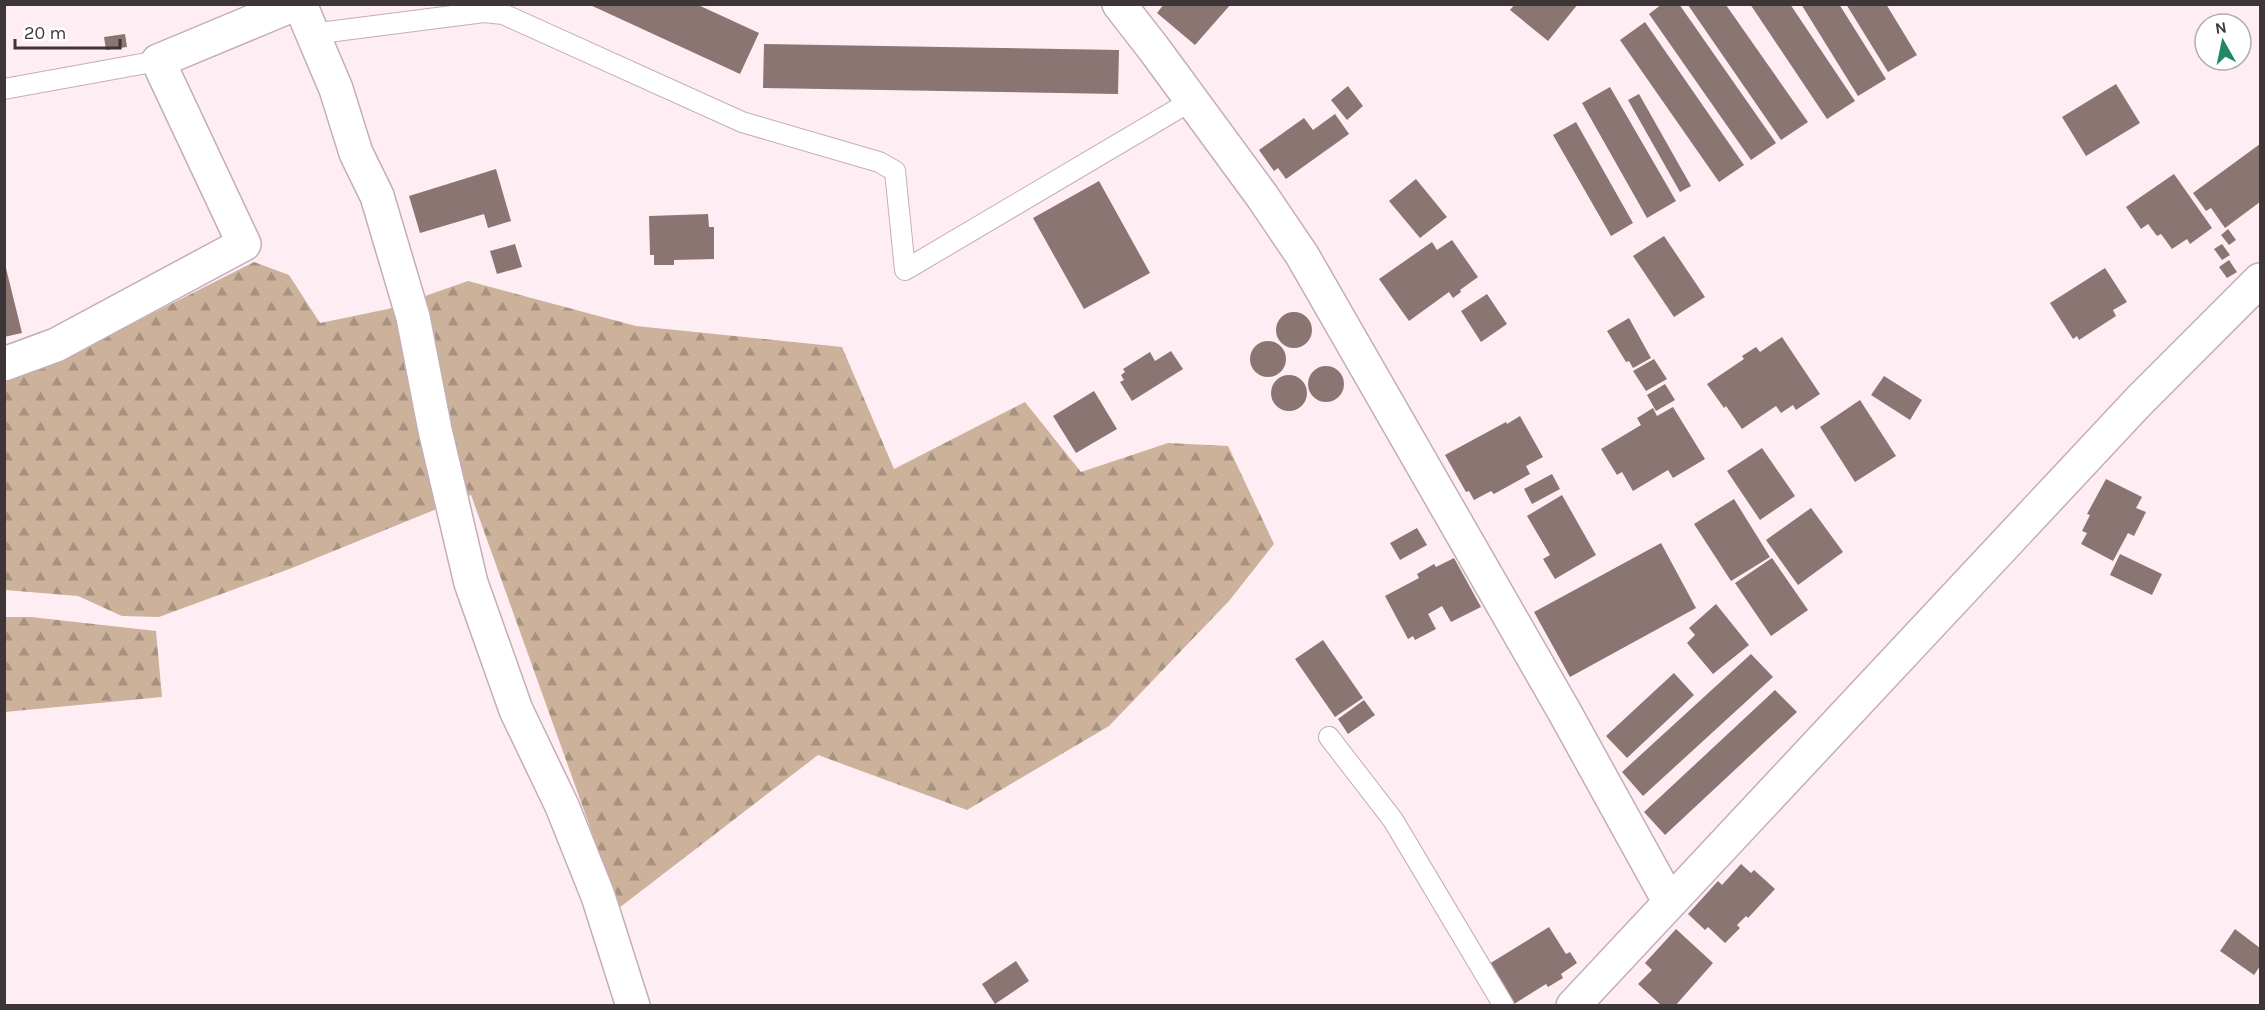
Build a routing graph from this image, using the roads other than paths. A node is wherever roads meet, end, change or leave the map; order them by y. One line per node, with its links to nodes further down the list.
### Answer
1 (1119, 4): 5 (street)
2 (302, 14): 3 (street); 5 (lane); 10 (street)
3 (158, 61): 4 (lane); 7 (street)
4 (4, 89)
5 (1191, 101): 9 (street)
6 (2260, 280): 9 (street)
7 (4, 364)
8 (1329, 737): 11 (lane)
9 (1669, 901): 12 (street)
10 (633, 1005)
11 (1504, 1005)
12 (1573, 1005)

